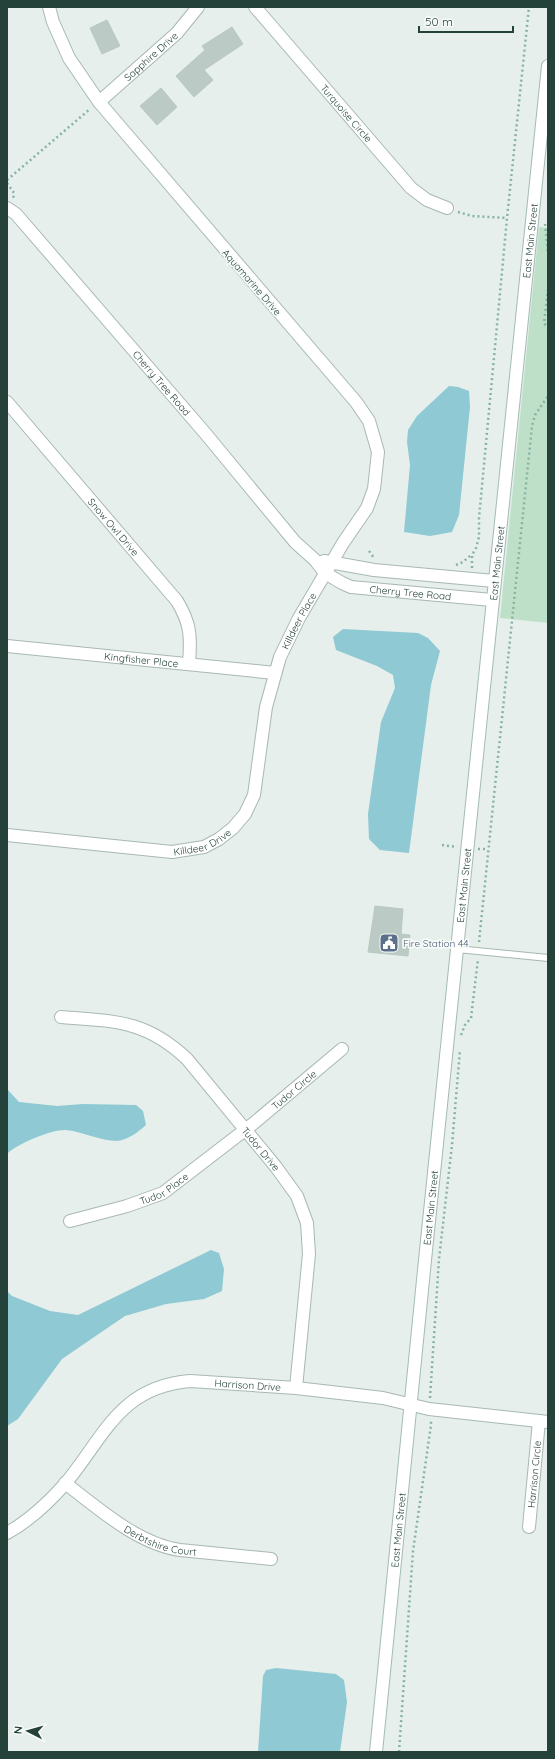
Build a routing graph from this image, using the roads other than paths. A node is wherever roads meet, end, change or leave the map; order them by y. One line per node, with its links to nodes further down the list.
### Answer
1 (48, 7): 5 (street, Aquamarine Drive)
2 (198, 7): 5 (street, Sapphire Drive)
3 (255, 7): 7 (street, Turquoise Circle)
4 (548, 66): 10 (street, East Main Street)
5 (99, 102): 9 (street, Aquamarine Drive)
6 (10, 204): 9 (street, Cherry Tree Road)
7 (447, 208)
8 (7, 402): 13 (street, Snow Owl Drive)
9 (328, 569): 10 (street, Cherry Tree Road); 11 (street, Cherry Tree Road); 14 (street, Killdeer Place)
10 (494, 581): 11 (street, East Main Street)
11 (492, 600): 16 (street, East Main Street)
12 (7, 646): 13 (street, Kingfisher Place)
13 (189, 664): 14 (street, Kingfisher Place)
14 (275, 673): 15 (street, Killdeer Drive)
15 (7, 835)
16 (457, 949): 17 (lane); 23 (street, East Main Street)
17 (548, 958)
18 (61, 1017): 20 (street, Tudor Drive)
19 (342, 1049): 20 (street, Tudor Circle)
20 (245, 1130): 21 (street, Tudor Place); 22 (street, Tudor Drive)
21 (70, 1221)
22 (296, 1388): 23 (street, Harrison Drive); 25 (street, Harrison Drive)
23 (410, 1404): 24 (street, Harrison Drive); 29 (street, East Main Street)
24 (544, 1421): 26 (street, Harrison Circle)
25 (65, 1483): 27 (street, Harrison Drive); 28 (street, Derbtshire Court)
26 (529, 1527)
27 (7, 1533)
28 (271, 1559)
29 (376, 1752)

